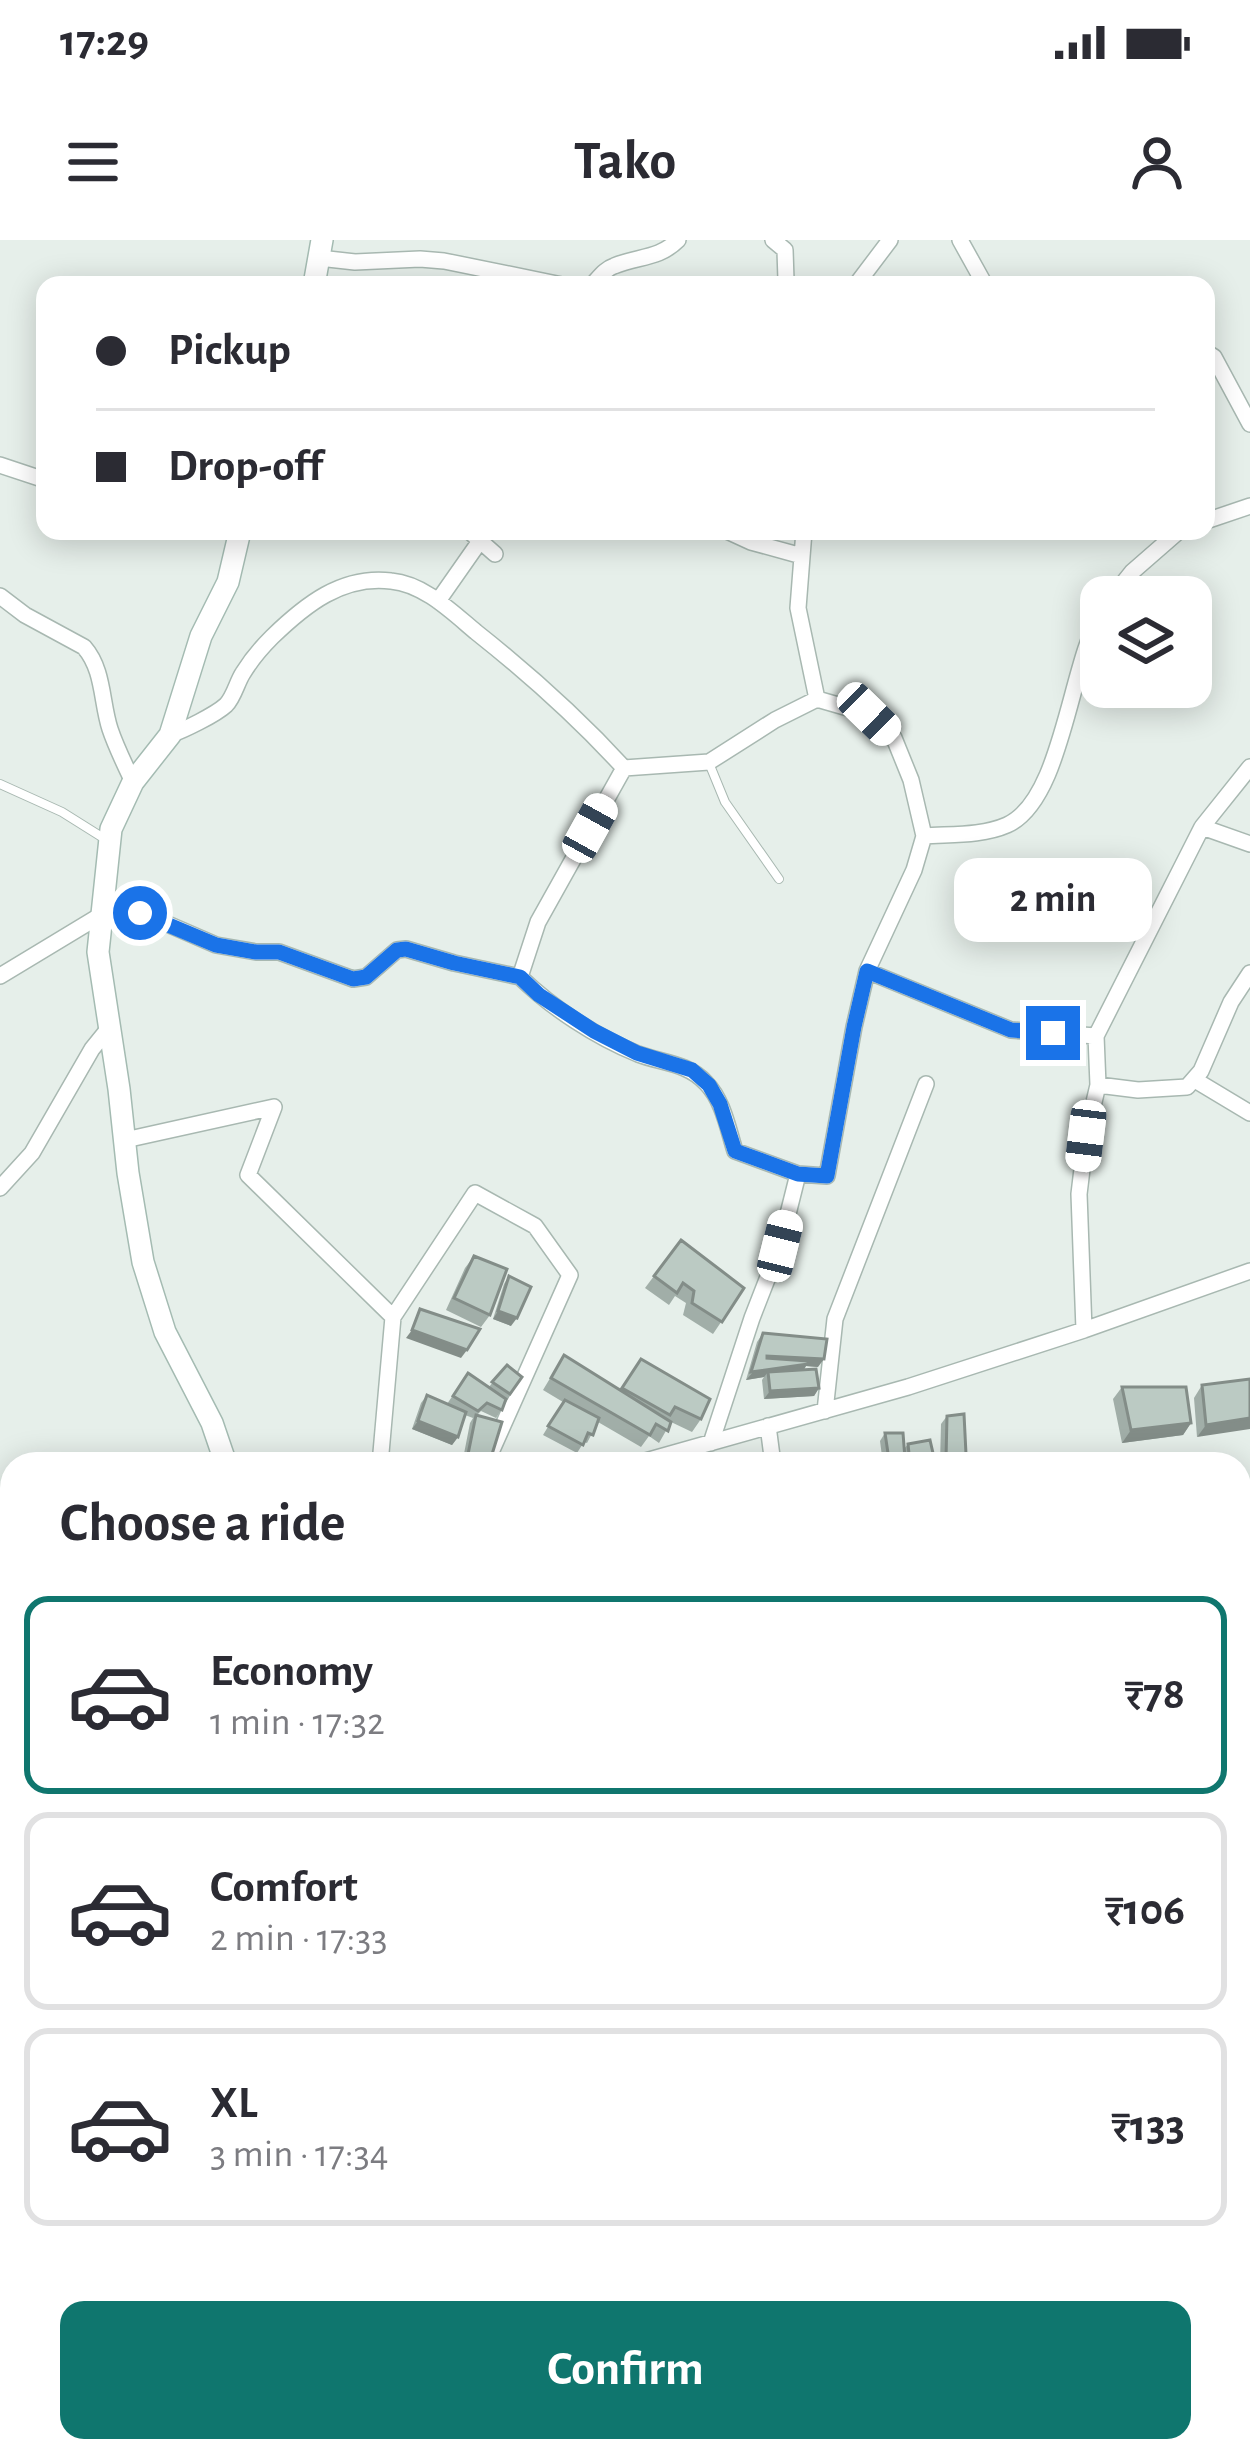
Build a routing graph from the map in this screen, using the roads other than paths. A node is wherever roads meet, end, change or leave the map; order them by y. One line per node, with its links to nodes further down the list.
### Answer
1 (678, 240): 7 (street)
2 (773, 240): 8 (street)
3 (890, 240): 9 (street)
4 (960, 240): 10 (street)
5 (321, 249): 6 (street)
6 (518, 276)
7 (601, 276)
8 (786, 276)
9 (863, 276)
10 (980, 276)
11 (1215, 359): 12 (street)
12 (1250, 424)
13 (0, 465): 14 (street)
14 (36, 477)
15 (1250, 506): 16 (street)
16 (1215, 518)
17 (238, 540): 30 (street)
18 (473, 540): 27 (street)
19 (481, 540): 23 (street)
20 (747, 540): 24 (street)
21 (803, 540): 24 (street)
22 (1169, 540): 25 (street)
23 (495, 554)
24 (802, 556): 29 (street)
25 (1129, 576)
26 (0, 596): 34 (street)
27 (438, 602): 30 (street); 33 (street)
28 (1080, 670): 37 (street)
29 (818, 699): 31 (street); 37 (street)
30 (170, 735): 34 (street)
31 (709, 761): 33 (street); 40 (lane)
32 (1250, 767): 36 (street)
33 (624, 768): 45 (street)
34 (133, 782): 38 (street)
35 (0, 784): 38 (lane)
36 (1202, 827): 39 (street); 47 (street)
37 (924, 836): 42 (street)
38 (110, 842): 41 (street)
39 (1250, 844)
40 (779, 879)
41 (103, 906): 44 (street); 45 (street); 46 (street)
42 (867, 971): 47 (street); 53 (street)
43 (1250, 973): 48 (street)
44 (0, 976)
45 (520, 977): 53 (street)
46 (109, 1028): 52 (street); 54 (street)
47 (1096, 1036): 50 (street)
48 (1195, 1080): 50 (street); 51 (street)
49 (926, 1084): 58 (street)
50 (1098, 1085): 57 (street)
51 (1250, 1113)
52 (125, 1141): 56 (street); 61 (street)
53 (798, 1174): 60 (street)
54 (0, 1188)
55 (1250, 1270): 57 (street)
56 (393, 1317): 62 (street); 63 (street)
57 (1084, 1330): 58 (street)
58 (825, 1411): 59 (street)
59 (768, 1426): 60 (street); 65 (street)
60 (712, 1442): 64 (street)
61 (222, 1452)
62 (381, 1452)
63 (491, 1452)
64 (677, 1452)
65 (771, 1452)

